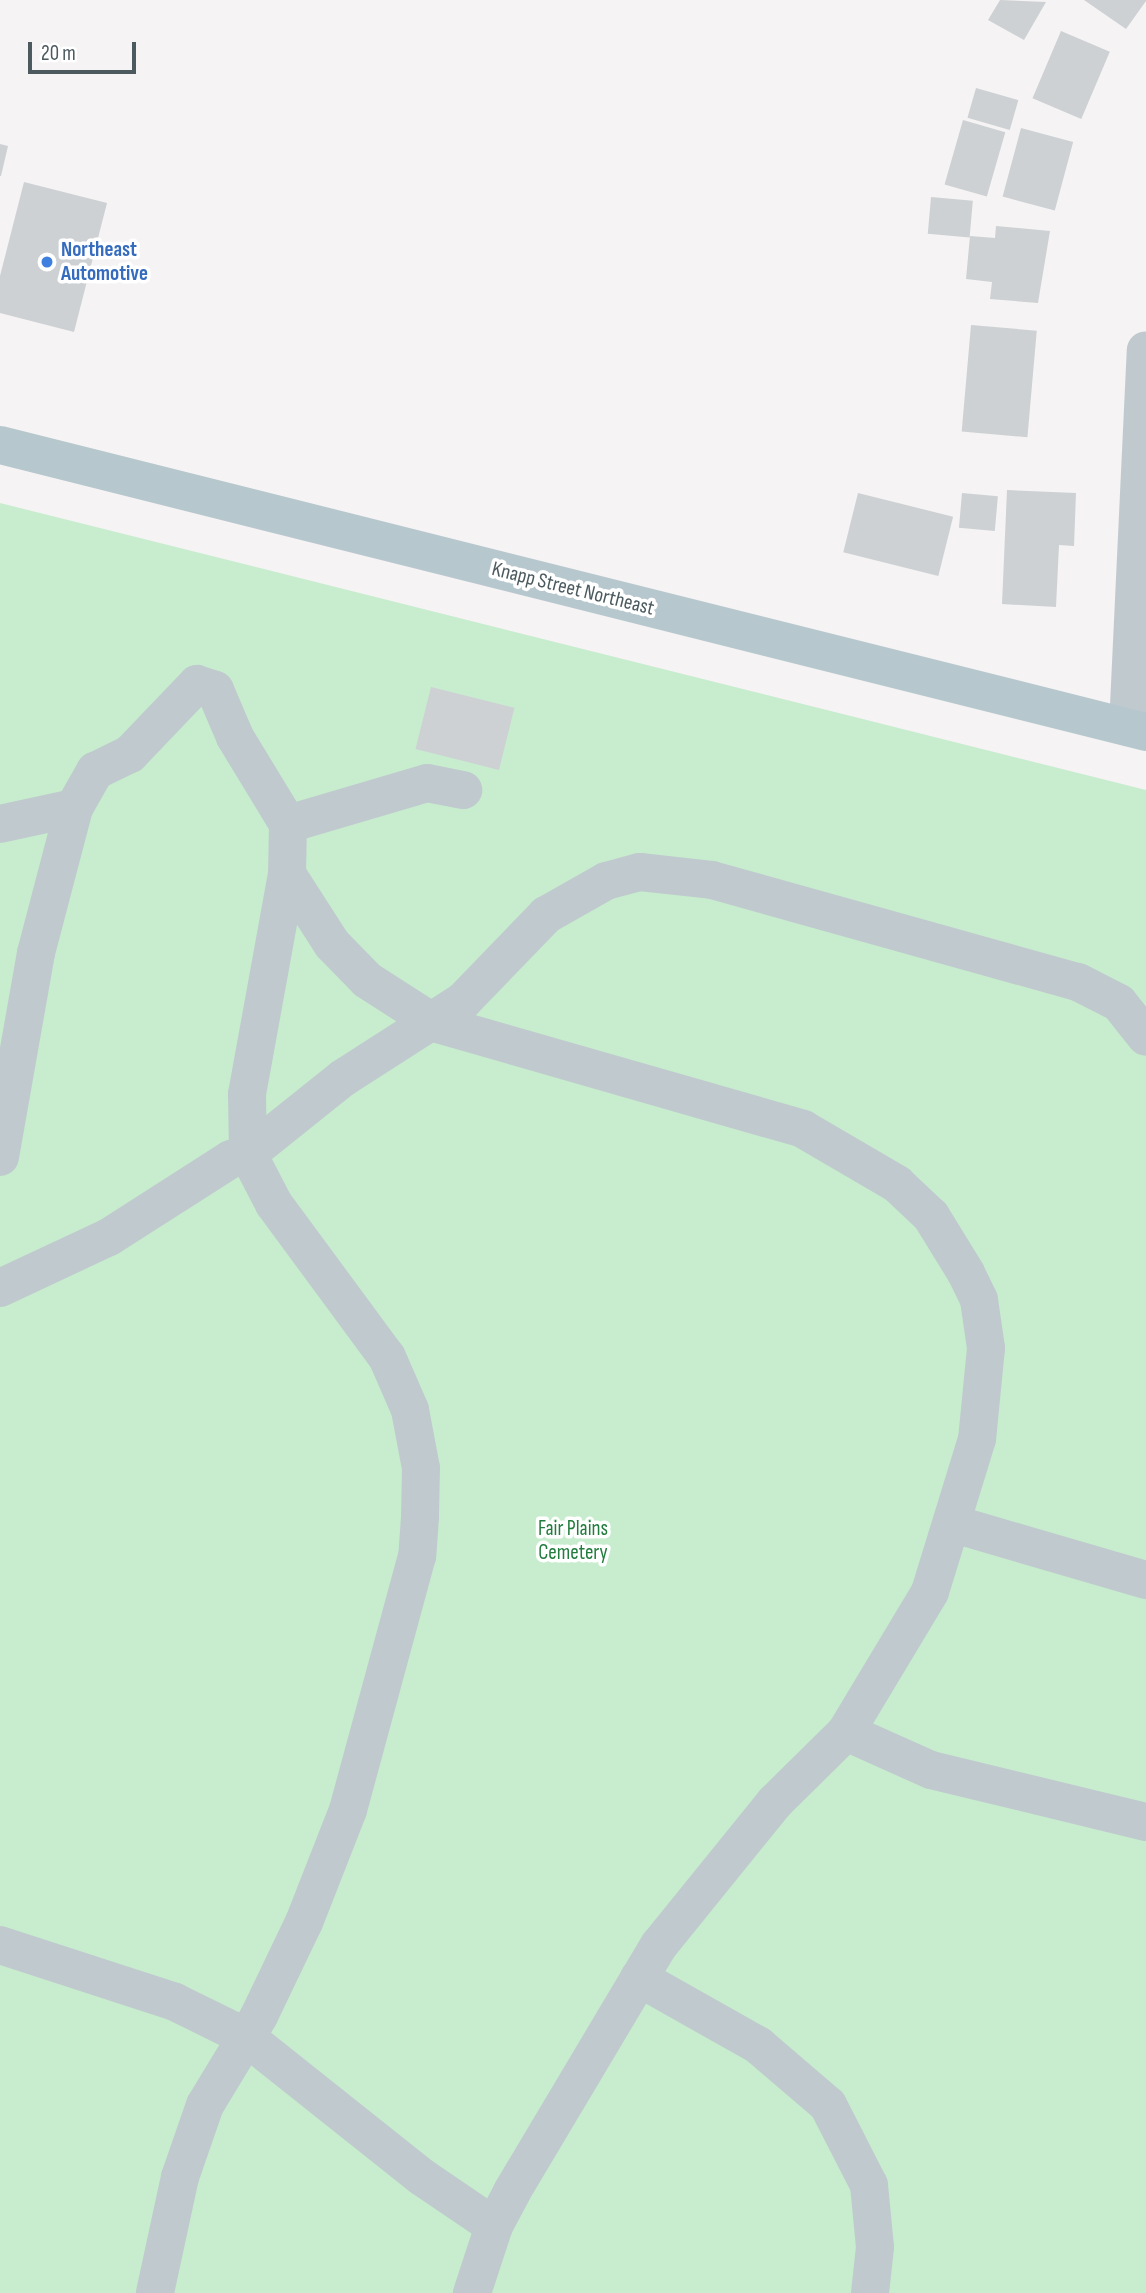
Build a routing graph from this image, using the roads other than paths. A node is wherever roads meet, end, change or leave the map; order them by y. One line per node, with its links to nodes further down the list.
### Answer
1 (1146, 349): 3 (street)
2 (0, 445): 3 (main road, Knapp Street Northeast)
3 (1137, 730)
4 (463, 790): 7 (street)
5 (74, 808): 6 (street); 7 (street); 12 (street)
6 (0, 824)
7 (288, 824): 8 (street)
8 (287, 874): 9 (street); 11 (street)
9 (434, 1023): 10 (street); 11 (street); 14 (street)
10 (1146, 1037)
11 (248, 1154): 13 (street); 20 (street)
12 (0, 1157)
13 (0, 1289)
14 (954, 1524): 15 (street); 16 (street)
15 (1146, 1580)
16 (846, 1732): 17 (street); 19 (street)
17 (1146, 1822)
18 (0, 1945): 20 (street)
19 (639, 1978): 21 (street); 24 (street)
20 (246, 2037): 21 (street); 22 (street)
21 (494, 2226): 23 (street)
22 (155, 2293)
23 (472, 2293)
24 (870, 2293)

